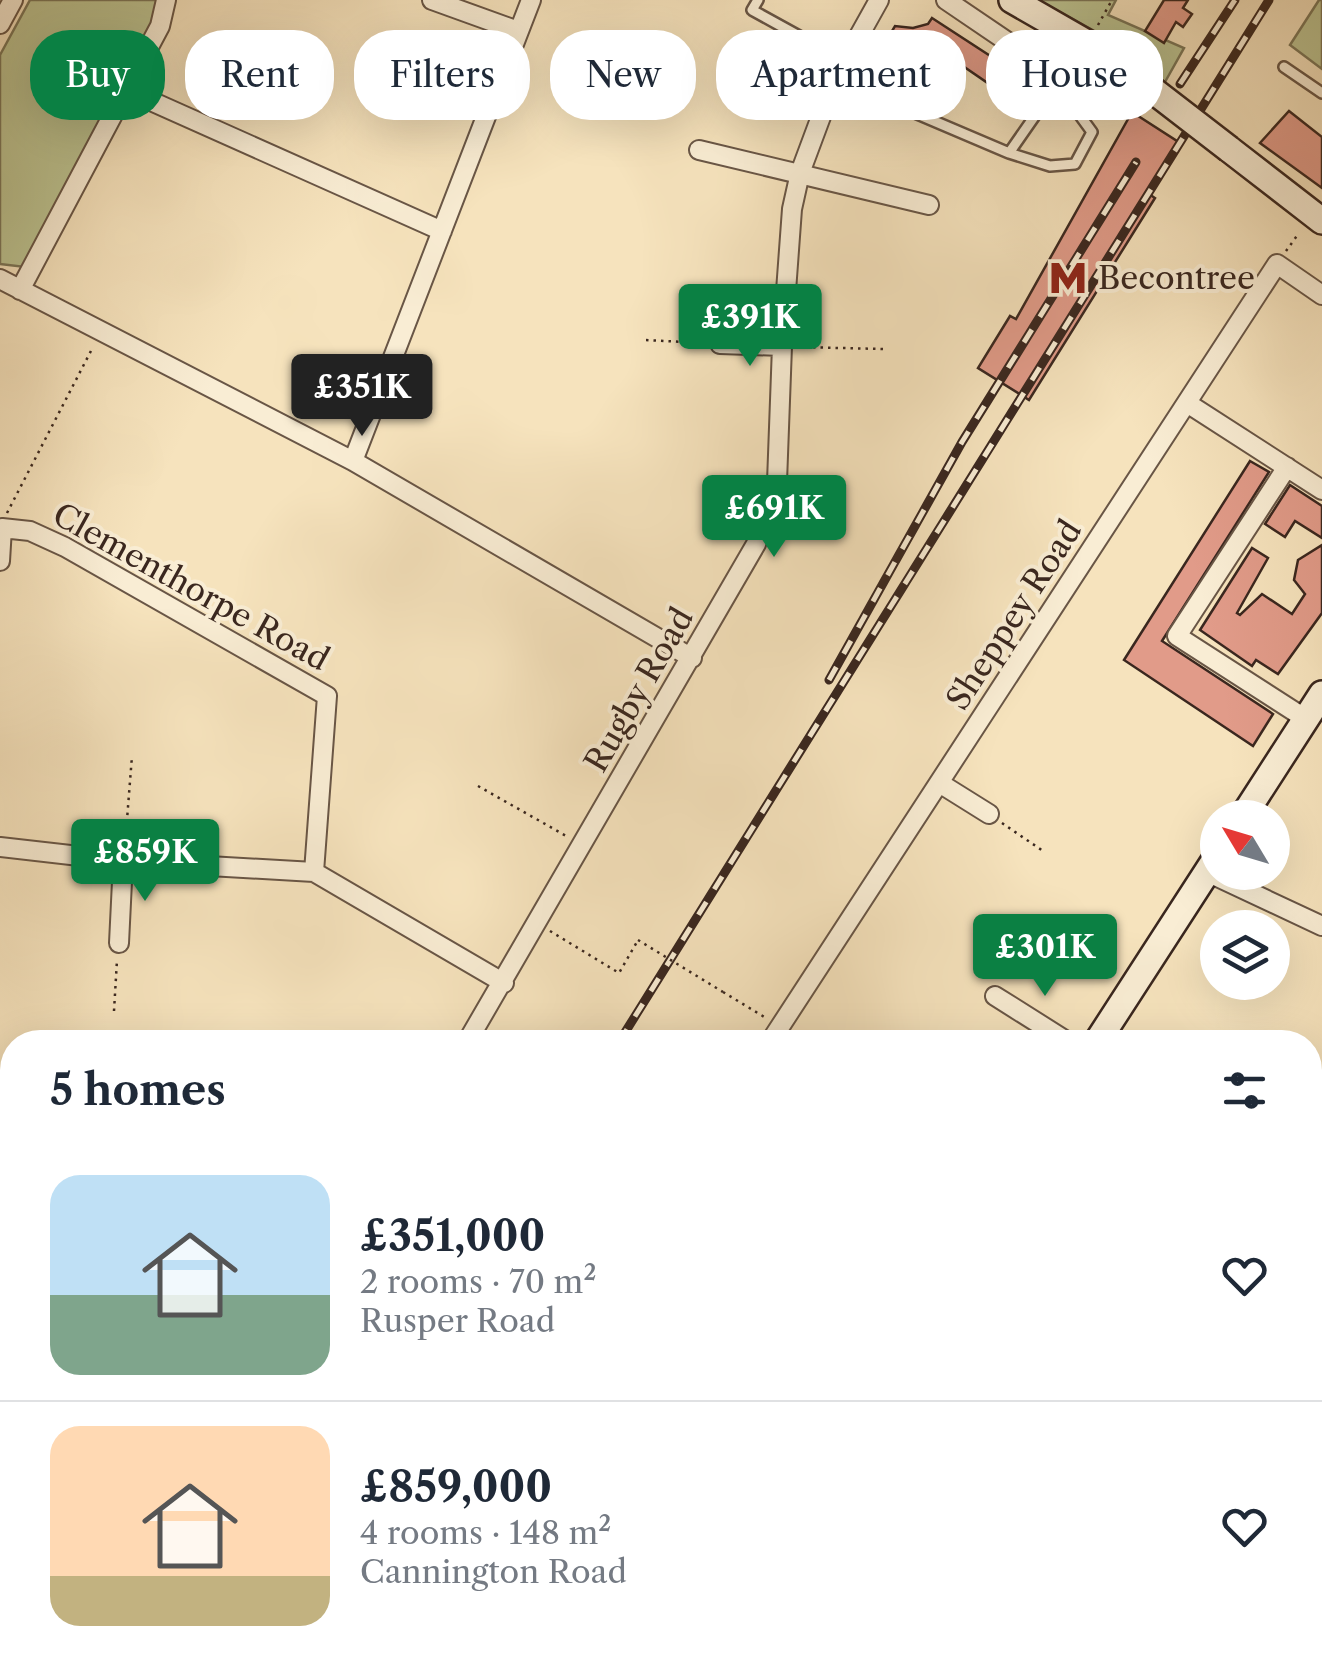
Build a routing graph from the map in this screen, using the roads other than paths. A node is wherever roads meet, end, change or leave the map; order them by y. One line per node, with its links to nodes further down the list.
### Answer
1 (13, 0): 9 (street)
2 (166, 0): 10 (street)
3 (432, 0): 11 (street)
4 (531, 0): 12 (street)
5 (758, 0): 13 (lane)
6 (879, 0): 14 (street, Rugby Road)
7 (946, 0): 15 (street)
8 (1012, 0): 29 (street, bridge)
9 (0, 24)
10 (158, 30)
11 (515, 30)
12 (518, 30)
13 (788, 30)
14 (862, 30)
15 (990, 30)
16 (1284, 66): 17 (lane)
17 (1322, 93)
18 (165, 107): 30 (street)
19 (108, 120): 32 (street)
20 (484, 120): 30 (street)
21 (820, 120): 27 (street, Rugby Road)
22 (931, 120): 26 (lane)
23 (1031, 120): 26 (lane)
24 (1083, 120): 26 (lane)
25 (700, 150): 27 (street)
26 (1009, 153)
27 (800, 173): 28 (street); 35 (street, Rugby Road)
28 (929, 205)
29 (1312, 224)
30 (442, 231): 37 (street)
31 (0, 279): 32 (street)
32 (20, 290): 37 (street)
33 (1322, 295): 36 (street, Sheppey Road)
34 (720, 344): 35 (street)
35 (782, 346): 42 (street, Rugby Road)
36 (1187, 404): 38 (street); 45 (street, Sheppey Road)
37 (353, 461): 42 (street)
38 (1287, 467): 39 (street); 44 (street)
39 (1322, 490)
40 (1, 528): 41 (street, Clementhorpe Road); 50 (street, Clementhorpe Road)
41 (0, 561)
42 (692, 658): 55 (street, Rugby Road)
43 (1322, 694): 44 (street)
44 (1306, 719): 46 (street)
45 (941, 784): 47 (street); 58 (street, Sheppey Road)
46 (1254, 800)
47 (989, 814)
48 (0, 848): 49 (street)
49 (124, 862): 50 (street); 54 (street)
50 (314, 872): 55 (street)
51 (1200, 882): 60 (street)
52 (1259, 890): 53 (street)
53 (1322, 926)
54 (118, 943)
55 (504, 983): 57 (street, Rugby Road)
56 (996, 996): 59 (street)
57 (475, 1030)
58 (778, 1030)
59 (1049, 1030)
60 (1105, 1030)

